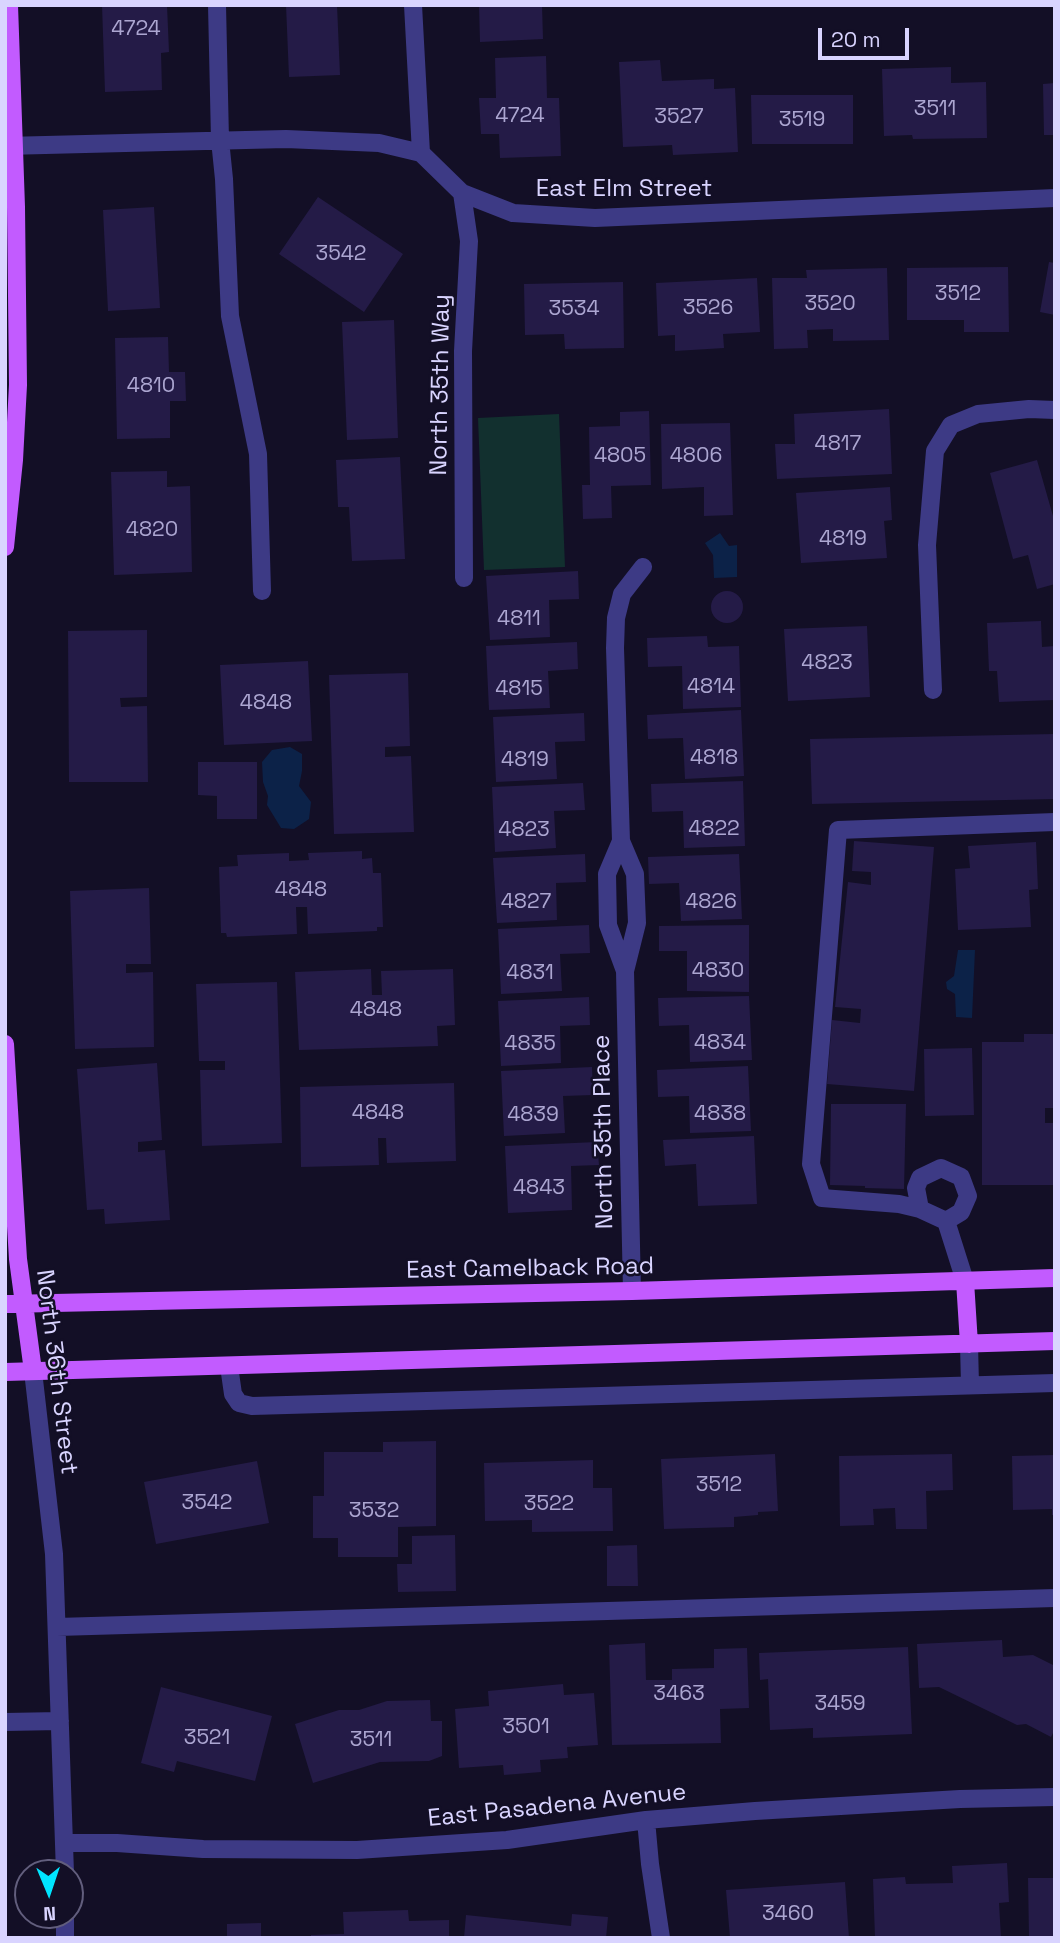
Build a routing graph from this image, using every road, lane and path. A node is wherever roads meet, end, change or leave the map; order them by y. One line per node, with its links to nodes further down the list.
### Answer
1 (9, 5): 5 (main road)
2 (216, 5): 4 (street)
3 (413, 5): 6 (street)
4 (220, 140): 5 (street); 6 (street); 14 (street)
5 (10, 146): 10 (main road)
6 (421, 153): 7 (street, East Elm Street)
7 (462, 193): 8 (street, East Elm Street); 13 (street, North 35th Way)
8 (1055, 198)
9 (1055, 410): 15 (street)
10 (10, 422): 11 (main road)
11 (5, 547)
12 (643, 567): 17 (street, North 35th Place)
13 (464, 579)
14 (262, 591)
15 (933, 690)
16 (1055, 822): 20 (street)
17 (621, 841): 18 (street, North 35th Place); 18 (street, North 35th Place)
18 (625, 971): 24 (street, North 35th Place)
19 (5, 1044): 25 (main road, North 36th Street)
20 (920, 1209): 21 (street); 21 (street)
21 (946, 1221): 23 (street)
22 (1055, 1278): 23 (main road, East Camelback Road)
23 (965, 1281): 24 (main road, East Camelback Road); 28 (main road)
24 (632, 1292): 25 (main road, East Camelback Road)
25 (25, 1303): 26 (main road, East Camelback Road); 30 (main road, North 36th Street)
26 (5, 1304)
27 (1055, 1341): 28 (main road)
28 (968, 1344): 29 (main road); 33 (street)
29 (229, 1366): 30 (main road); 33 (street)
30 (33, 1371): 31 (main road); 35 (street, North 36th Street)
31 (5, 1372)
32 (1055, 1382): 33 (street)
33 (970, 1385)
34 (1055, 1598): 35 (street)
35 (57, 1627): 36 (street, North 36th Street)
36 (60, 1720): 37 (street); 40 (street, North 36th Street)
37 (5, 1722)
38 (1055, 1797): 39 (street, East Pasadena Avenue)
39 (646, 1820): 40 (street, East Pasadena Avenue); 42 (street)
40 (65, 1843): 41 (street, North 36th Street)
41 (65, 1859)
42 (661, 1938)

